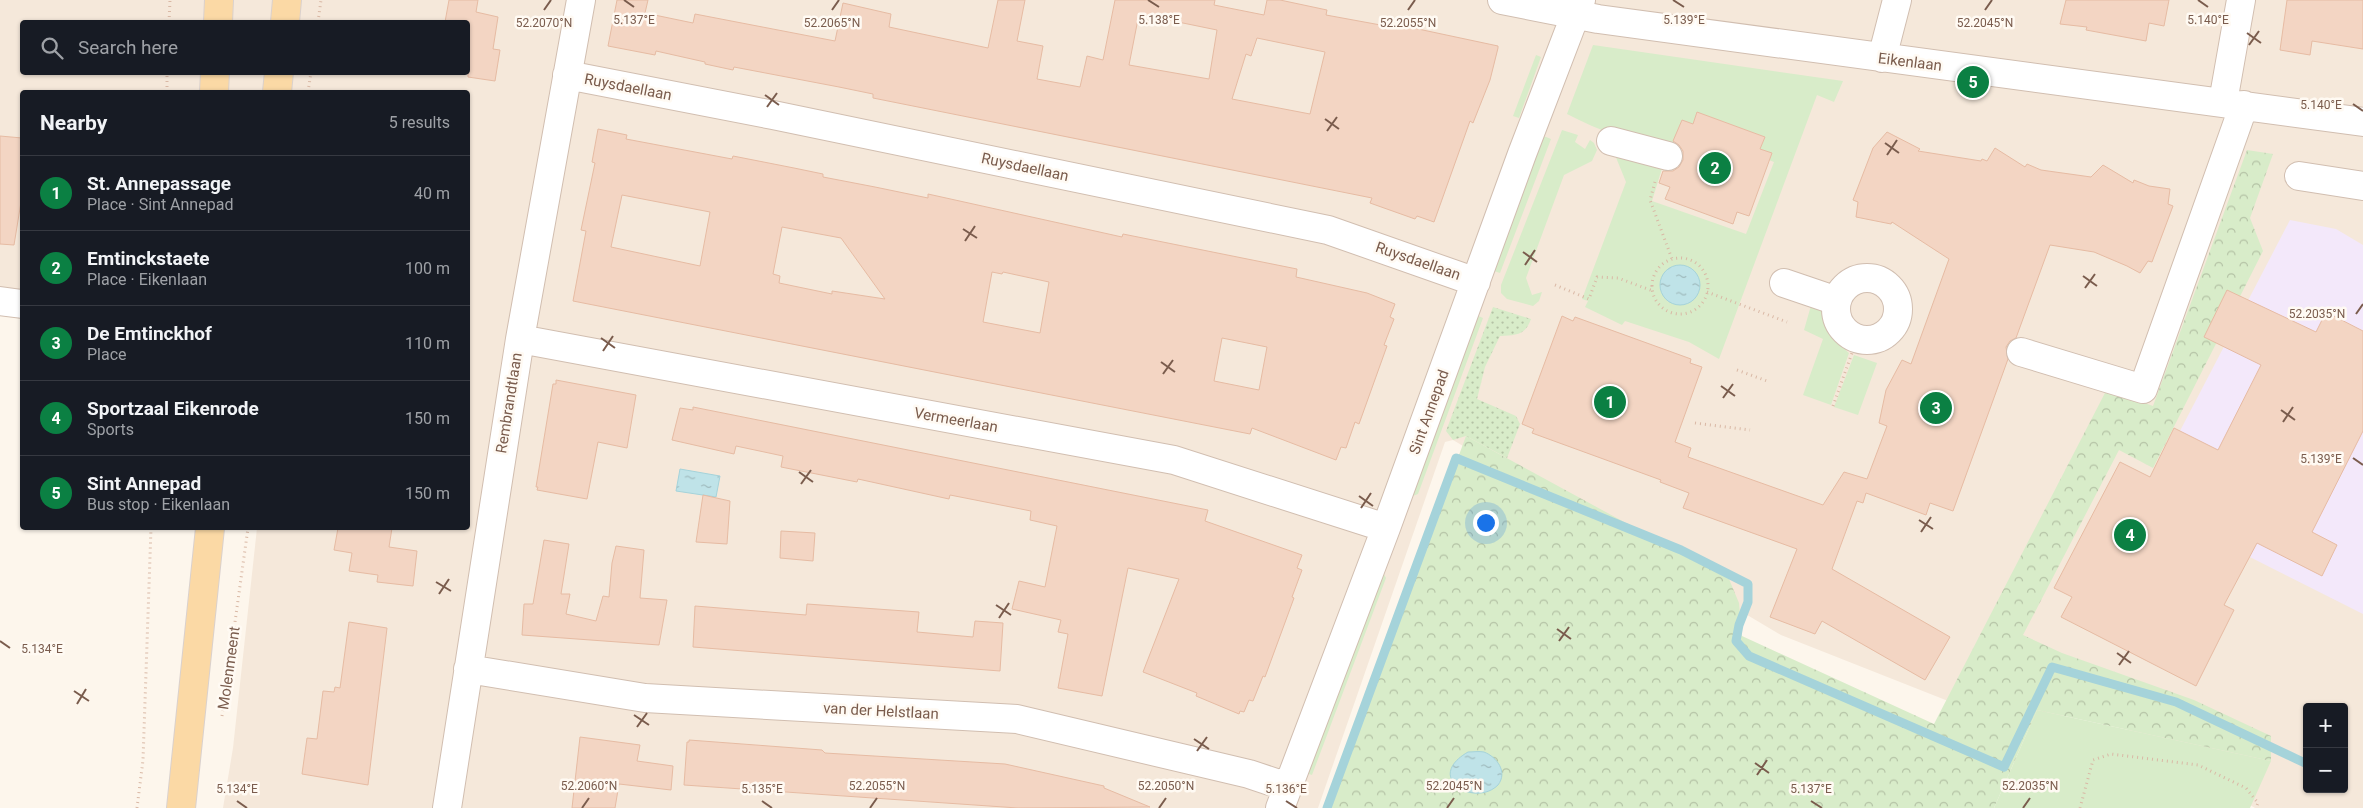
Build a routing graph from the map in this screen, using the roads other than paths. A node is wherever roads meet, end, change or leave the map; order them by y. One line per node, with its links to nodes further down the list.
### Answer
1 (219, 0): 8 (main road)
2 (287, 0): 9 (main road)
3 (581, 0): 13 (street, Rembrandtlaan)
4 (1502, 0): 7 (street, Eikenlaan)
5 (1896, 0): 10 (street)
6 (2241, 0): 16 (street)
7 (1579, 8): 10 (street, Eikenlaan); 22 (street, Sint Annepad)
8 (218, 20)
9 (285, 20)
10 (1882, 58): 16 (street, Eikenlaan)
11 (215, 75): 14 (main road)
12 (279, 75): 15 (main road)
13 (568, 75): 22 (street, Ruysdaellaan); 27 (street, Rembrandtlaan)
14 (214, 90)
15 (277, 90)
16 (2233, 104): 17 (street, Eikenlaan); 28 (street)
17 (2363, 122)
18 (1612, 141): 19 (street)
19 (1666, 155)
20 (2299, 176): 21 (street)
21 (2363, 186)
22 (1476, 282): 29 (street, Sint Annepad)
23 (1784, 283): 25 (street)
24 (0, 301): 26 (street)
25 (1837, 301): 25 (street)
26 (20, 304)
27 (520, 339): 29 (street, Vermeerlaan); 31 (street, Rembrandtlaan)
28 (2021, 352)
29 (1386, 528): 32 (street, Sint Annepad)
30 (210, 530): 33 (main road, Molenmeent)
31 (468, 669): 32 (street, van der Helstlaan); 34 (street, Rembrandtlaan)
32 (1284, 798)
33 (182, 808)
34 (447, 808)

